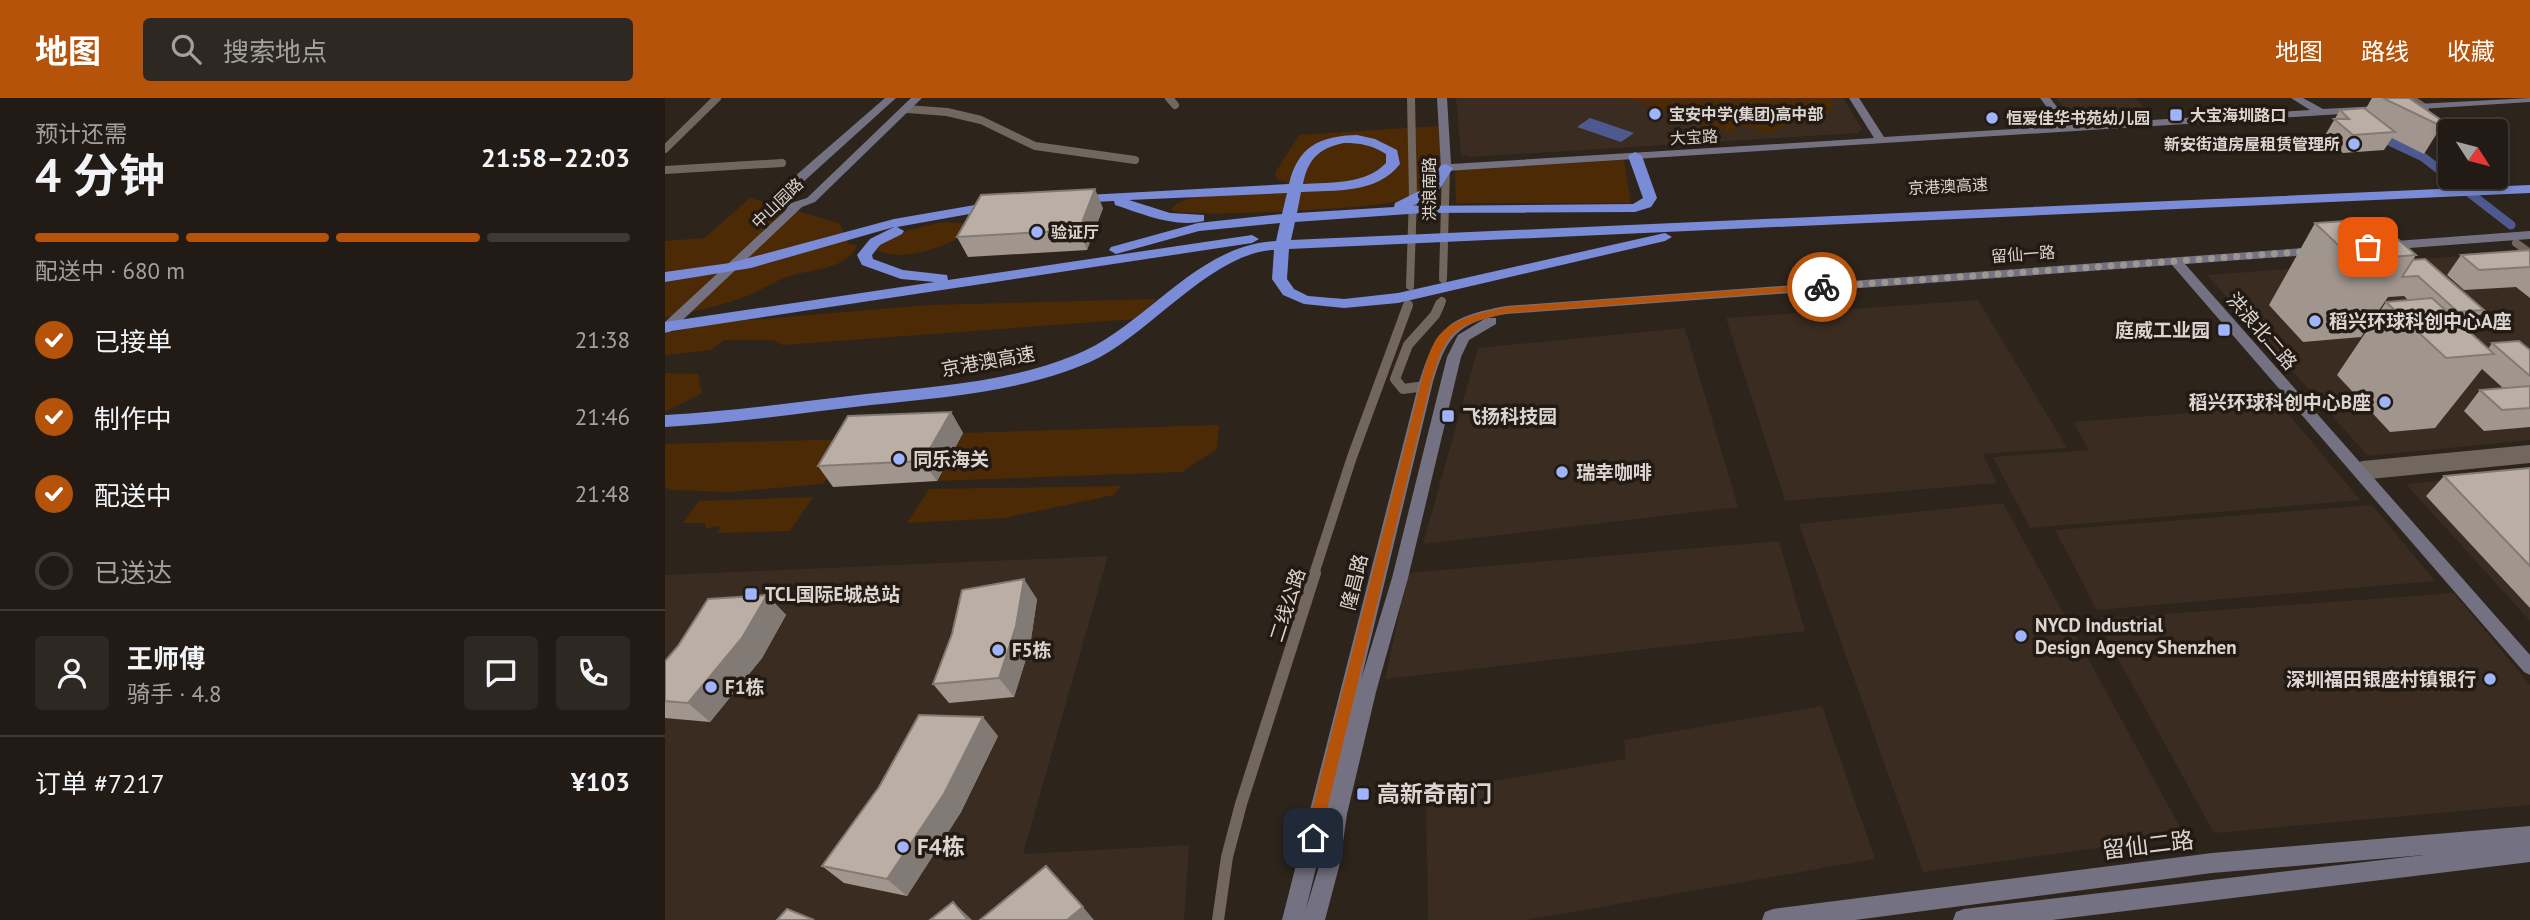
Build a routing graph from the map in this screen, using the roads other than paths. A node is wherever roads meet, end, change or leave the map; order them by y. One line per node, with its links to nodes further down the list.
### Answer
1 (717, 98): 18 (street)
2 (891, 98): 12 (main road)
3 (918, 98): 12 (main road)
4 (1169, 98): 13 (street)
5 (1411, 98): 44 (street)
6 (1442, 98): 22 (main road, 洪浪南路)
7 (1854, 98): 17 (main road)
8 (2045, 98): 16 (main road)
9 (2296, 98): 15 (main road)
10 (2410, 98): 14 (street)
11 (2530, 100): 14 (main road, 大宝路)
12 (905, 102): 20 (street); 48 (main road, 中山园路); 49 (main road, 中山园路)
13 (1175, 105)
14 (2423, 107): 15 (main road, 大宝路); 16 (main road, 大宝路)
15 (2321, 111): 16 (main road, 大宝路)
16 (2069, 129): 17 (main road, 大宝路)
17 (1881, 141): 19 (main road, 大宝路)
18 (665, 149)
19 (1635, 156): 22 (main road, 大宝路); 30 (highway)
20 (1135, 160)
21 (782, 163): 23 (street)
22 (1446, 168): 30 (highway); 42 (street, 洪浪南路)
23 (665, 170)
24 (2530, 179): 26 (highway)
25 (2438, 182): 33 (highway, 京港澳高速)
26 (2508, 182)
27 (2508, 188): 29 (highway)
28 (2469, 189): 32 (highway, 京港澳高速)
29 (2530, 189)
30 (1422, 203): 31 (highway)
31 (1405, 207): 32 (highway, 京港澳高速); 39 (highway)
32 (1857, 218): 33 (highway, 京港澳高速)
33 (1429, 234): 39 (highway, 京港澳高速); 51 (highway, 京港澳高速)
34 (2530, 235): 35 (main road)
35 (2523, 242): 36 (street)
36 (2530, 253)
37 (2182, 265): 38 (main road, 留仙一路); 38 (main road, 留仙一路); 43 (main road, 洪浪北二路); 47 (main road, 留仙一路); 54 (main road, 洪浪北二路)
38 (2214, 265): 43 (main road)
39 (1045, 271): 40 (highway, 京港澳高速)
40 (1024, 274): 41 (highway); 49 (highway, 京港澳高速)
41 (665, 277)
42 (1443, 279)
43 (2202, 284): 54 (main road, 洪浪北二路)
44 (1410, 286)
45 (1442, 301): 50 (street)
46 (1408, 305): 59 (street, 二线公路)
47 (1520, 312): 50 (main road, 隆昌路); 61 (main road)
48 (665, 317)
49 (665, 328)
50 (1425, 386): 60 (main road, 隆昌路)
51 (665, 421)
52 (2530, 450): 54 (street)
53 (2530, 458): 54 (street)
54 (2364, 470): 55 (main road, 洪浪北二路); 56 (main road, 洪浪北二路)
55 (2530, 653)
56 (2530, 667)
57 (2530, 836): 62 (main road, 留仙二路)
58 (2530, 852): 63 (main road)
59 (1218, 920)
60 (1293, 920)
61 (1314, 920)
62 (1773, 920)
63 (1964, 920)

